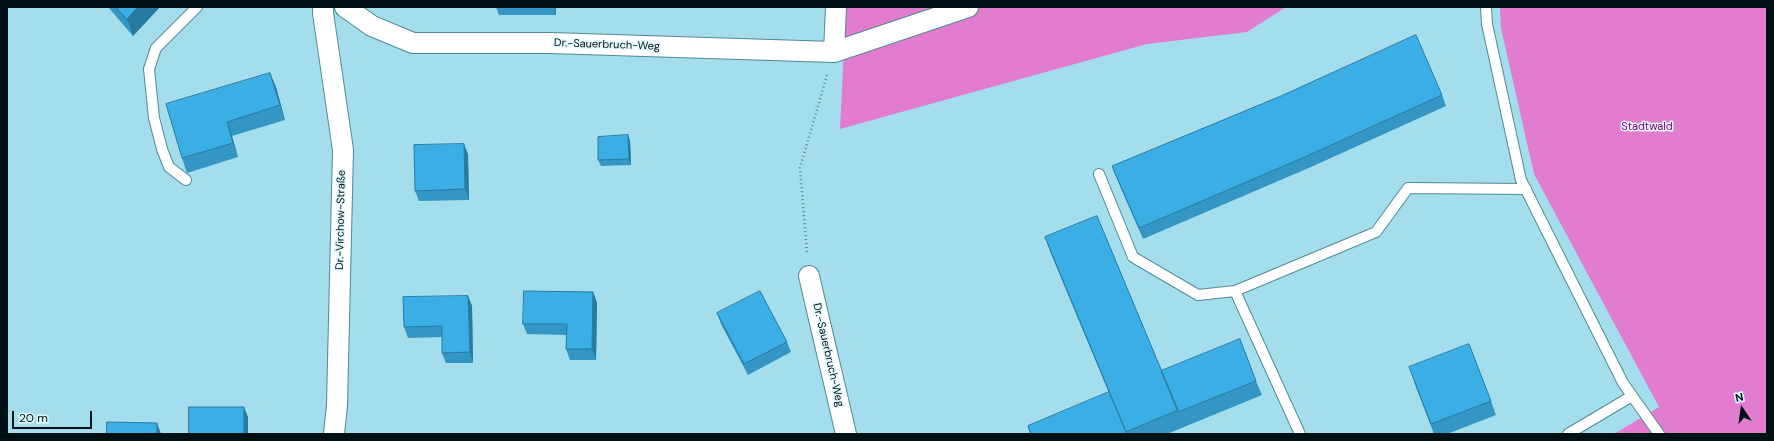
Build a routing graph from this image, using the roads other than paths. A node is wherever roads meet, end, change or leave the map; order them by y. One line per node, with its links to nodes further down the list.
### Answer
1 (198, 7): 9 (lane)
2 (324, 7): 14 (street, Dr.-Virchow-Straße)
3 (345, 7): 7 (street, Dr.-Sauerbruch-Weg)
4 (836, 7): 7 (street)
5 (968, 7): 7 (street)
6 (1486, 7): 10 (lane)
7 (834, 52)
8 (1099, 174): 12 (lane)
9 (186, 180)
10 (1526, 189): 12 (lane); 13 (lane)
11 (809, 276): 15 (street, Dr.-Sauerbruch-Weg)
12 (1235, 291): 16 (lane)
13 (1632, 396): 17 (lane); 18 (lane)
14 (334, 434)
15 (846, 434)
16 (1300, 434)
17 (1568, 434)
18 (1659, 434)

